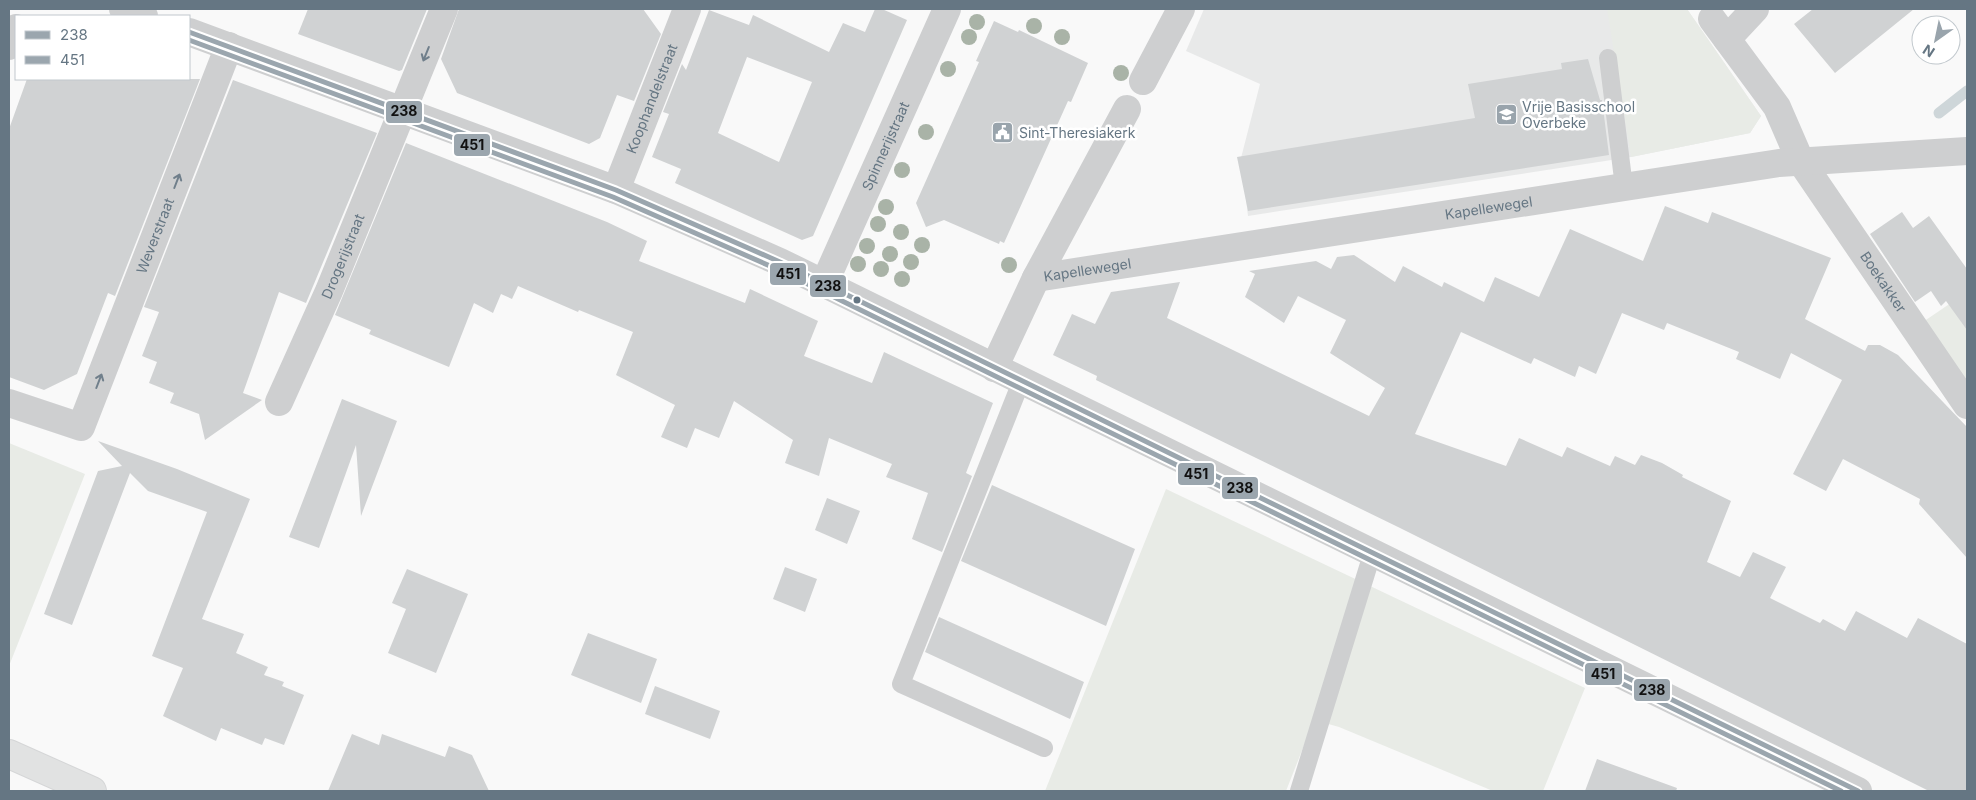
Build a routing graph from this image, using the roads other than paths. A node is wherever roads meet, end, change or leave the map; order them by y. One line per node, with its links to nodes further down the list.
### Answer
1 (123, 9): 7 (street)
2 (444, 9): 15 (street, Drogerijstraat, one-way to 15)
3 (687, 9): 19 (street, Koophandelstraat)
4 (947, 9): 21 (street, Spinnerijstraat)
5 (1180, 9): 13 (street)
6 (1754, 9): 17 (street)
7 (141, 15)
8 (15, 31): 10 (street)
9 (190, 32): 11 (street)
10 (9, 46)
11 (229, 46): 15 (street); 25 (street, Weverstraat, one-way to 11)
12 (1608, 58): 18 (lane)
13 (1143, 81)
14 (1127, 109): 20 (street)
15 (403, 110): 19 (street); 24 (street, Drogerijstraat)
16 (1967, 151): 17 (street, Kapellewegel)
17 (1800, 160): 18 (street, Kapellewegel); 26 (street, Boekakker)
18 (1624, 187): 20 (street, Kapellewegel)
19 (616, 190): 21 (street)
20 (1036, 278): 22 (street)
21 (824, 284): 22 (street)
22 (994, 368): 23 (street)
23 (1021, 382): 27 (street); 28 (lane)
24 (279, 402)
25 (9, 403)
26 (1967, 405)
27 (1373, 551): 31 (lane); 32 (street)
28 (1044, 748)
29 (9, 754): 30 (street)
30 (92, 791)
31 (1299, 791)
32 (1858, 791)

